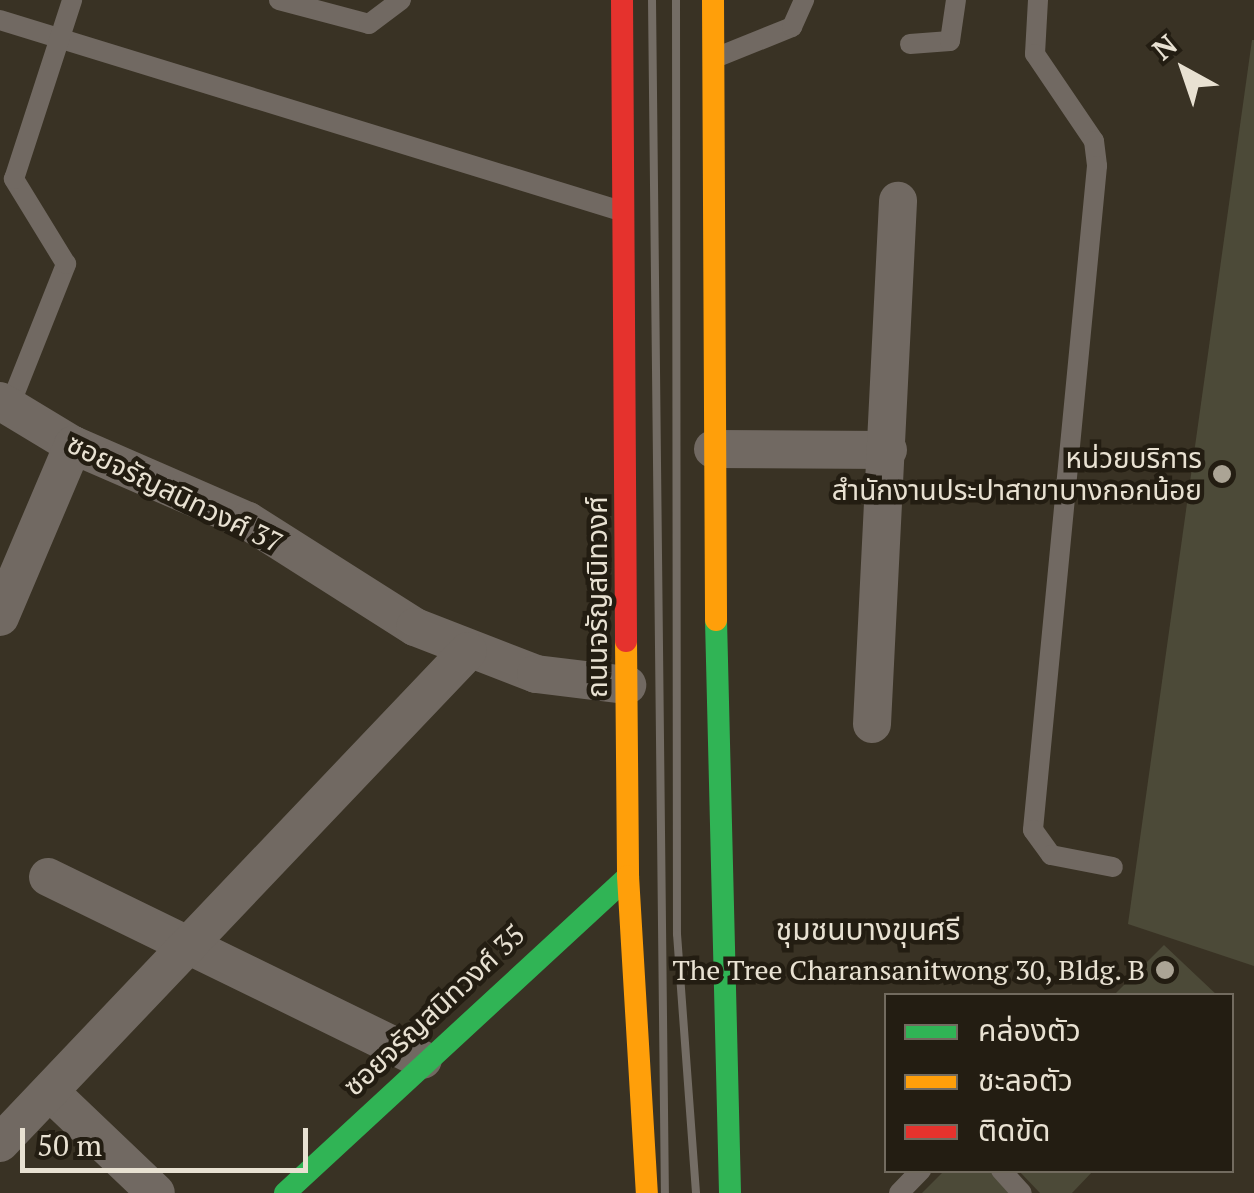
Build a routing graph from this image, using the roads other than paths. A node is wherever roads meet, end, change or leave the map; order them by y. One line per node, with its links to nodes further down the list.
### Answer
1 (72, 0): 10 (lane)
2 (279, 0): 3 (lane)
3 (401, 0)
4 (622, 0): 14 (main road, ถนนจรัญสนิทวงศ์)
5 (713, 0): 12 (main road)
6 (804, 0): 12 (lane)
7 (956, 0): 11 (lane)
8 (1038, 0): 23 (lane)
9 (0, 20): 10 (lane)
10 (66, 39): 14 (lane); 15 (lane)
11 (910, 44)
12 (713, 58): 17 (main road)
13 (898, 201): 18 (street)
14 (627, 213): 21 (main road, ถนนจรัญสนิทวงศ์)
15 (5, 403): 16 (street, ซอยจรัญสนิทวงศ์ 37)
16 (73, 446): 19 (street); 20 (street, ซอยจรัญสนิทวงศ์ 37)
17 (714, 449): 18 (street); 35 (main road)
18 (888, 450): 22 (street)
19 (0, 616)
20 (468, 650): 21 (street, ซอยจรัญสนิทวงศ์ 37); 26 (street)
21 (627, 685): 25 (main road, ถนนจรัญสนิทวงศ์)
22 (872, 724)
23 (1113, 867)
24 (48, 876): 26 (street)
25 (628, 876): 27 (main road, ซอยจรัญสนิทวงศ์ 35); 34 (main road, ถนนจรัญสนิทวงศ์)
26 (182, 944): 27 (street); 28 (street)
27 (423, 1060): 33 (main road, ซอยจรัญสนิทวงศ์ 35)
28 (50, 1092): 29 (street); 32 (street)
29 (0, 1143)
30 (918, 1173): 36 (lane)
31 (1004, 1173): 37 (lane)
32 (156, 1193)
33 (285, 1193)
34 (647, 1193)
35 (730, 1193)
36 (898, 1193)
37 (1022, 1193)

